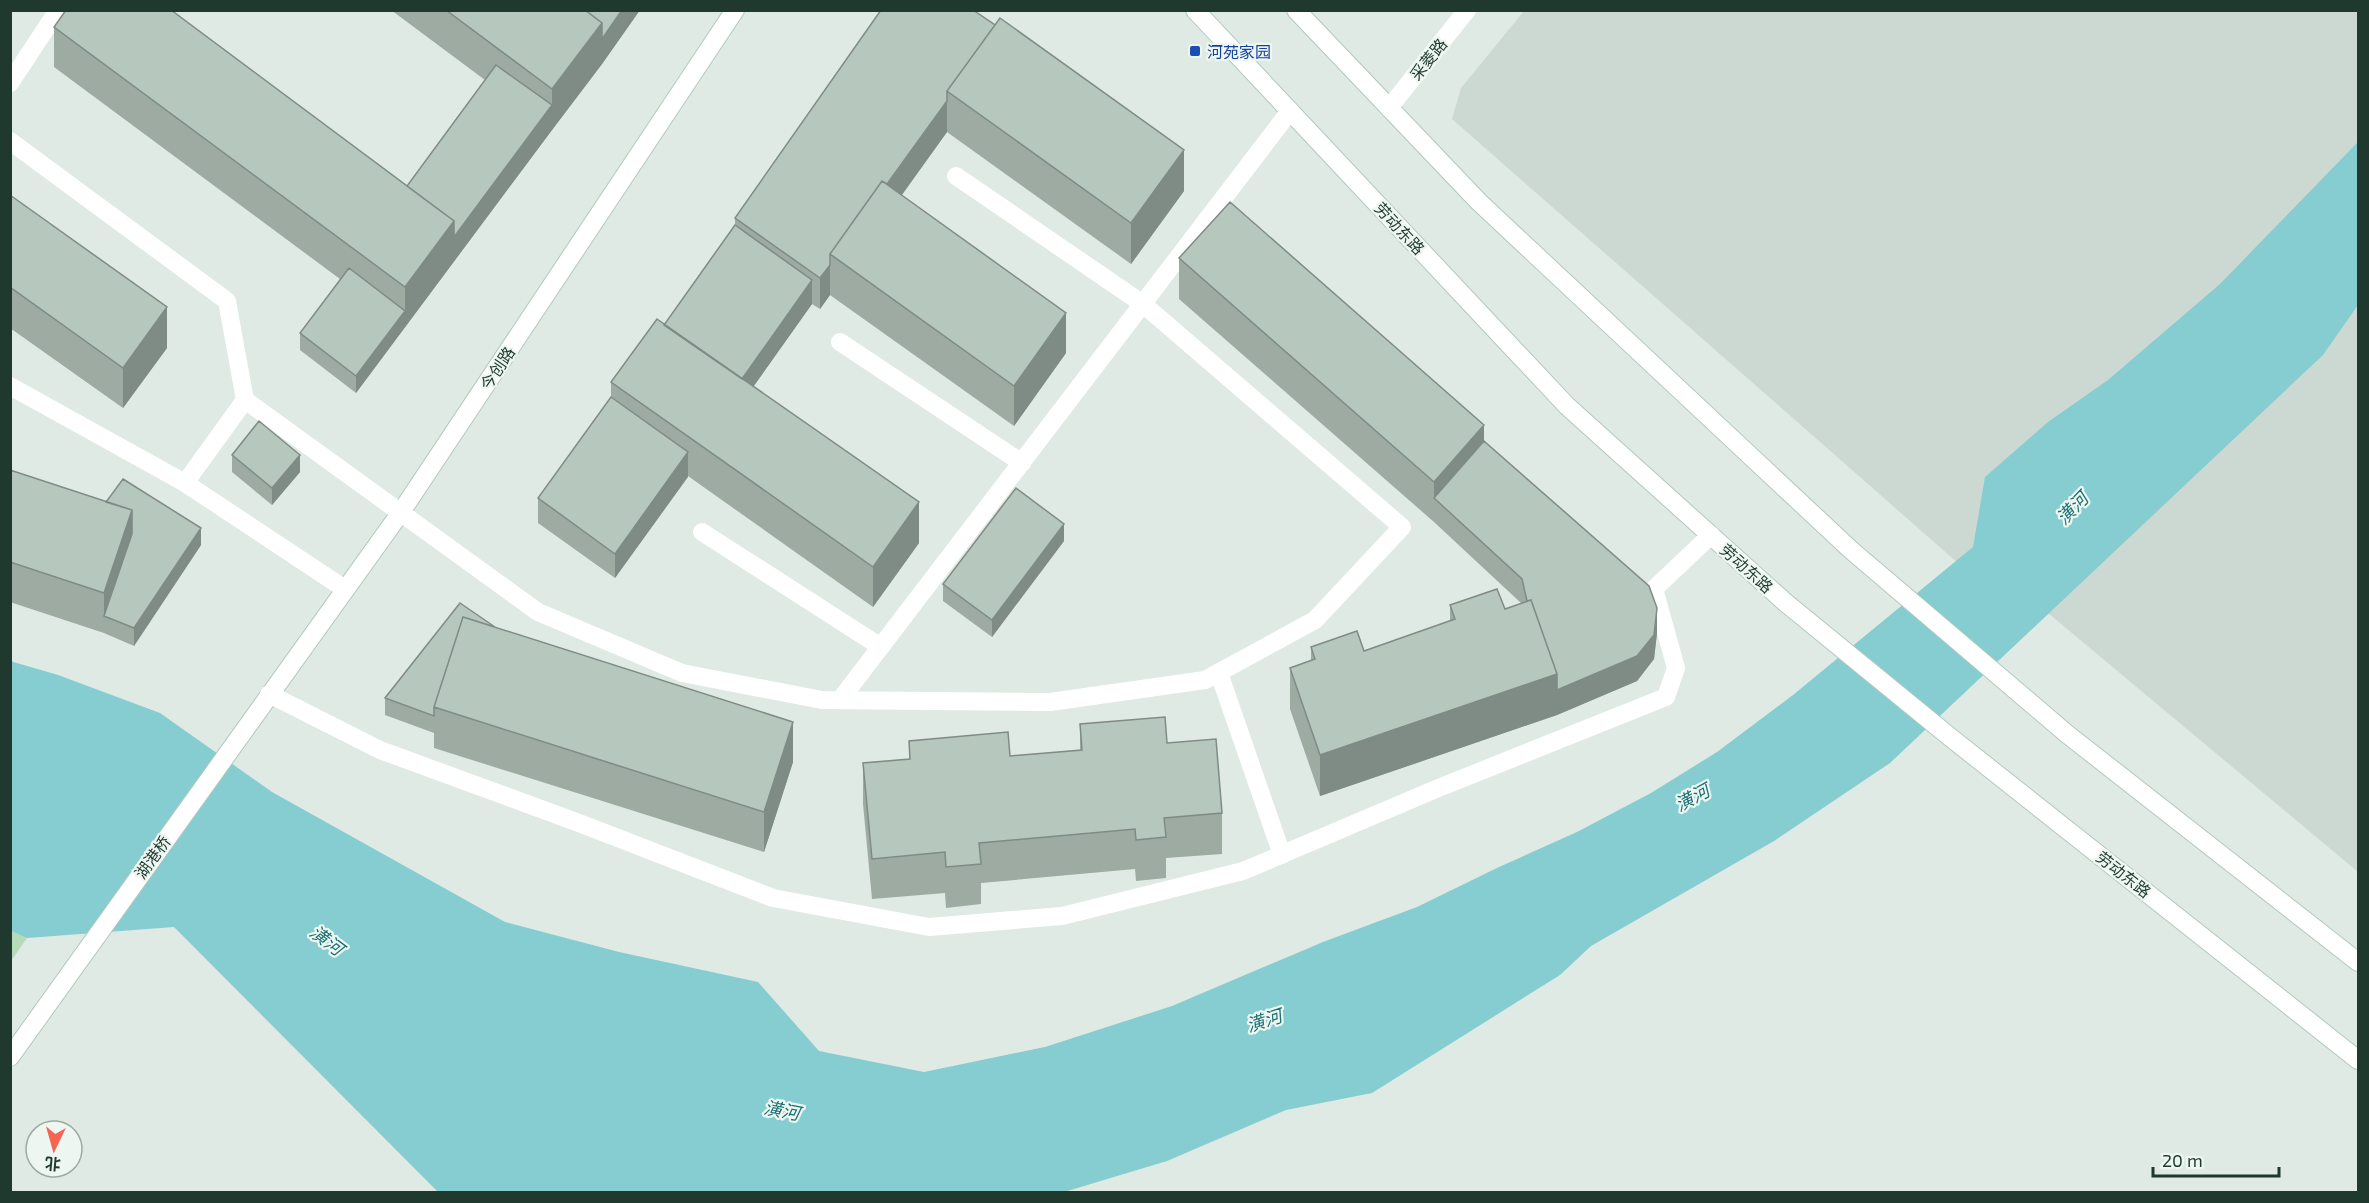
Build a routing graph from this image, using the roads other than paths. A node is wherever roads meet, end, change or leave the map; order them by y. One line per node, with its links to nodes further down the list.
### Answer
1 (58, 10): 6 (main road)
2 (735, 10): 17 (main road, 今创路)
3 (1195, 10): 8 (main road, 劳动东路)
4 (1296, 10): 7 (main road)
5 (1467, 10): 7 (main road, 采菱路)
6 (10, 83)
7 (1389, 108): 27 (main road)
8 (1290, 111): 11 (main road); 19 (main road, 劳动东路)
9 (10, 141): 14 (main road)
10 (956, 177): 11 (main road)
11 (1143, 304): 15 (main road); 22 (main road)
12 (840, 342): 15 (main road)
13 (10, 386): 16 (main road)
14 (245, 400): 16 (main road); 17 (main road)
15 (1022, 463): 21 (main road)
16 (185, 483): 20 (main road)
17 (401, 512): 20 (main road, 今创路); 24 (main road)
18 (702, 532): 21 (main road)
19 (1711, 535): 26 (main road); 29 (main road, 劳动东路)
20 (345, 589): 23 (main road, 今创路)
21 (881, 647): 24 (main road)
22 (1218, 673): 24 (main road); 26 (main road)
23 (269, 694): 25 (main road, 今创路); 26 (main road)
24 (840, 700)
25 (252, 719): 28 (main road, 湖港桥)
26 (1282, 855)
27 (2358, 962)
28 (10, 1057)
29 (2358, 1060)

